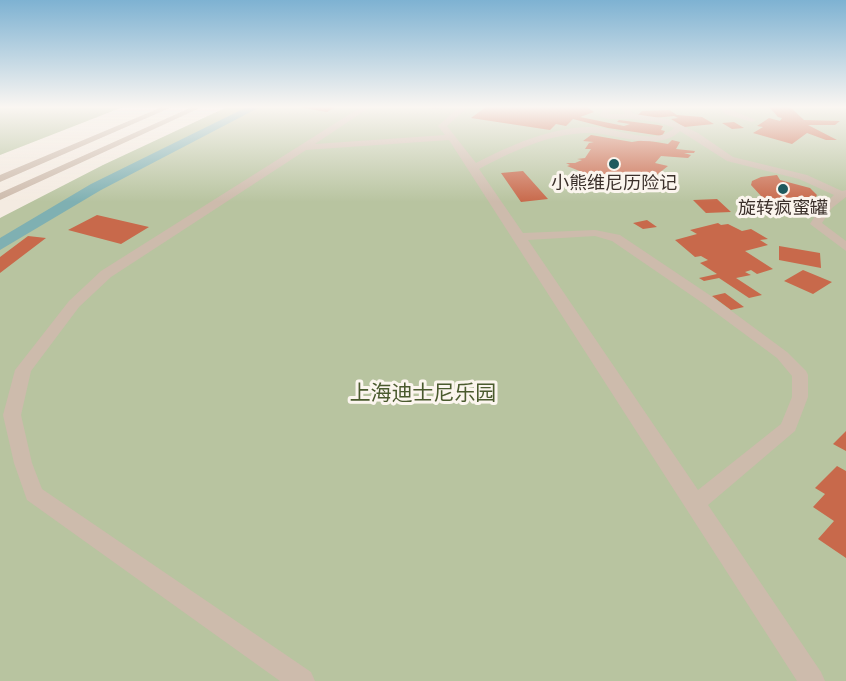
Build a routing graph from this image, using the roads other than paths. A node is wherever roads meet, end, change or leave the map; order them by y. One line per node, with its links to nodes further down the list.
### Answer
1 (94, 139): 10 (street)
2 (128, 139): 12 (street)
3 (317, 139): 8 (street)
4 (414, 139): 8 (street)
5 (453, 139): 9 (street)
6 (548, 139): 9 (street)
7 (701, 139): 11 (street)
8 (304, 147): 16 (street)
9 (474, 168): 13 (street)
10 (0, 179)
11 (844, 194): 14 (street)
12 (0, 197)
13 (520, 237): 15 (street); 15 (street)
14 (846, 247)
15 (696, 503): 17 (street)
16 (302, 681)
17 (812, 681)

